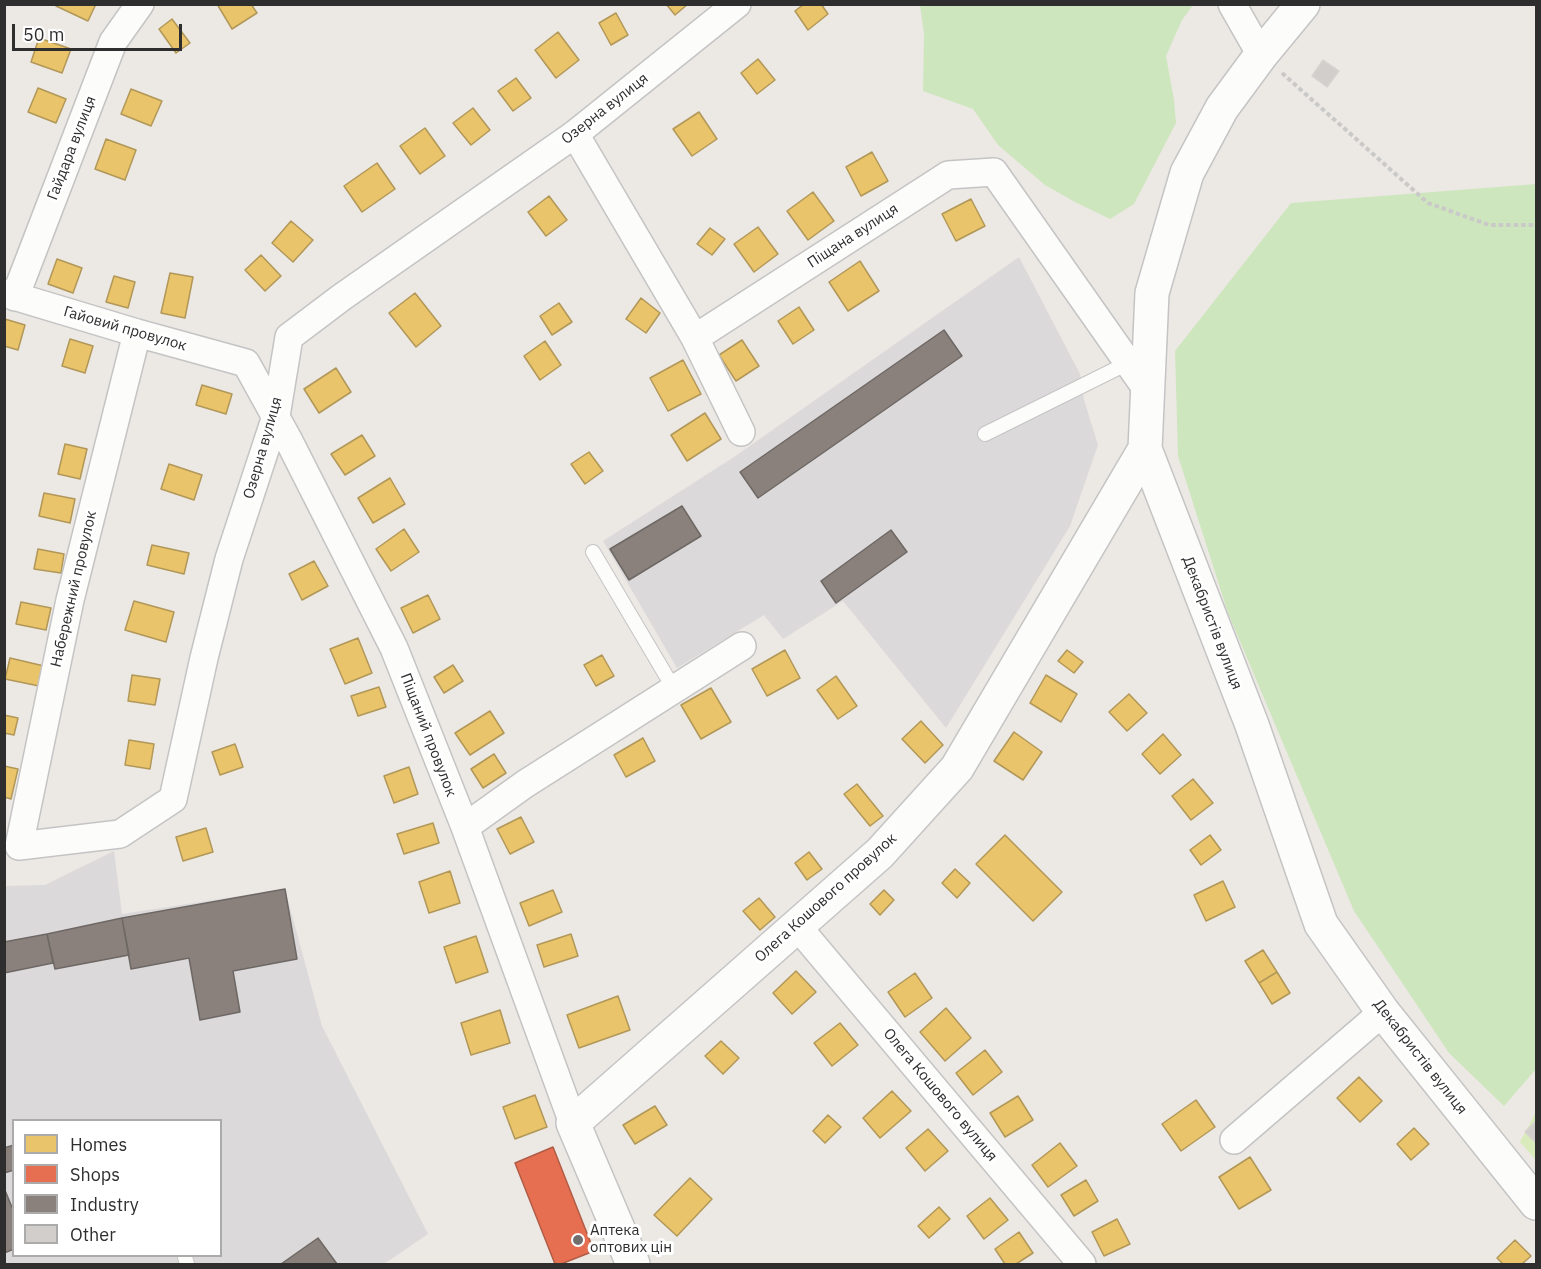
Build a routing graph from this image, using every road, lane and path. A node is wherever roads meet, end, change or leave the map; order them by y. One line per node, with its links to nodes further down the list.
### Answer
1 (140, 4): 8 (street, Гайдара вулиця)
2 (737, 4): 6 (street, Озерна вулиця)
3 (1232, 4): 5 (street)
4 (1303, 4): 5 (street, Декабристів вулиця)
5 (1261, 55): 7 (path); 13 (street, Декабристів вулиця)
6 (575, 134): 10 (street); 14 (street, Озерна вулиця)
7 (1536, 225)
8 (10, 295): 9 (street, Гайовий провулок)
9 (136, 333): 11 (street, Гайовий провулок); 22 (street, Набережний провулок)
10 (695, 338): 12 (street, Піщана вулиця); 15 (street)
11 (246, 363): 14 (street, Піщаний провулок)
12 (1128, 363): 13 (street, Піщана вулиця); 16 (lane)
13 (1148, 391): 17 (street, Декабристів вулиця)
14 (276, 416): 21 (street, Піщаний провулок); 22 (street, Озерна вулиця)
15 (741, 432)
16 (985, 434)
17 (1145, 450): 23 (street, Олега Кошового провулок); 24 (street, Декабристів вулиця)
18 (593, 552): 20 (lane)
19 (742, 646): 20 (street)
20 (674, 689): 21 (street)
21 (465, 827): 25 (street, Піщаний провулок)
22 (19, 846)
23 (797, 926): 25 (street, Олега Кошового провулок); 29 (street, Олега Кошового вулиця)
24 (1383, 1012): 26 (street); 27 (street, Декабристів вулиця)
25 (573, 1123): 28 (street)
26 (1234, 1140)
27 (1536, 1203)
28 (633, 1264)
29 (1082, 1264)

